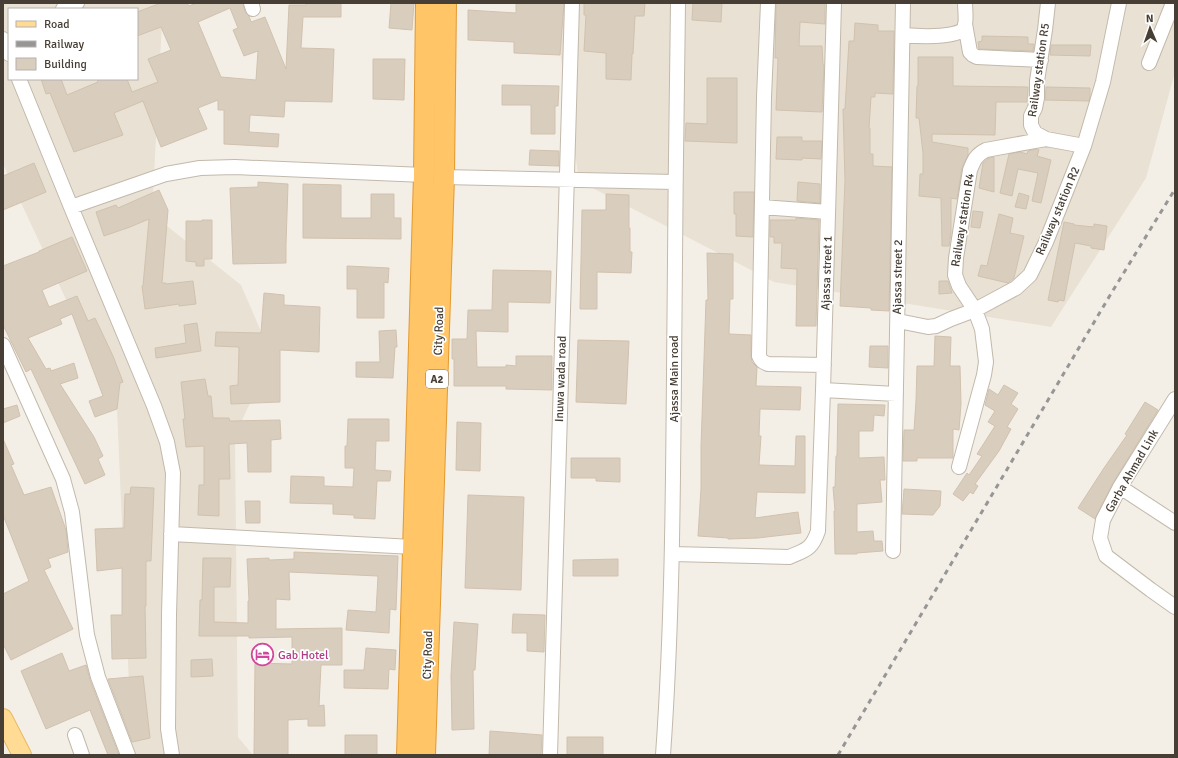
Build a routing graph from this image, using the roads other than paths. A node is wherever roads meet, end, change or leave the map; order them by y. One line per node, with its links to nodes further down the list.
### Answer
1 (77, 3): 13 (street)
2 (426, 3): 23 (highway, City Road / A2)
3 (446, 3): 24 (highway, City Road / A2)
4 (572, 3): 25 (street, Inuwa wada road)
5 (678, 3): 26 (street, Ajassa Main road)
6 (768, 3): 28 (street)
7 (834, 3): 29 (street, Ajassa street 1)
8 (903, 3): 15 (street, Ajassa street 2)
9 (965, 3): 14 (street)
10 (1048, 3): 18 (street, Railway station R5)
11 (1119, 3): 22 (street, Railway station R2)
12 (1173, 3): 19 (street)
13 (65, 8)
14 (965, 24): 15 (street); 18 (street)
15 (903, 35): 31 (street, Ajassa street 2)
16 (3, 39): 17 (street)
17 (8, 52)
18 (1041, 60): 21 (street, Railway station R5)
19 (1149, 63)
20 (19, 80): 27 (street)
21 (1046, 139): 22 (street); 30 (street, Railway station R4)
22 (1084, 146): 30 (street, Railway station R2)
23 (424, 175): 27 (street); 41 (highway, City Road / A2)
24 (444, 177): 25 (street); 54 (highway, City Road / A2)
25 (567, 180): 26 (street); 55 (street, Inuwa wada road)
26 (675, 182): 43 (street, Ajassa Main road)
27 (70, 207): 40 (street)
28 (762, 207): 29 (street); 33 (street)
29 (828, 212): 33 (street, Ajassa street 1)
30 (975, 310): 31 (street, Railway station R2); 37 (street, Railway station R4)
31 (898, 321): 35 (street, Ajassa street 2)
32 (3, 344): 51 (street)
33 (824, 365): 34 (street, Ajassa street 1)
34 (823, 390): 35 (street); 43 (street, Ajassa street 1)
35 (896, 394): 42 (street, Ajassa street 2)
36 (1175, 398): 38 (street, Garba Ahmad Link)
37 (959, 467)
38 (1120, 487): 39 (street); 44 (street, Garba Ahmad Link)
39 (1175, 523)
40 (171, 534): 41 (street); 52 (street)
41 (413, 547): 53 (highway, City Road / A2)
42 (894, 550)
43 (672, 554): 56 (street, Ajassa Main road)
44 (1175, 607)
45 (3, 718): 49 (main road)
46 (76, 735): 50 (street)
47 (3, 742): 48 (main road)
48 (9, 755)
49 (22, 755)
50 (82, 755)
51 (128, 755)
52 (172, 755)
53 (407, 755)
54 (425, 755)
55 (550, 755)
56 (663, 755)

